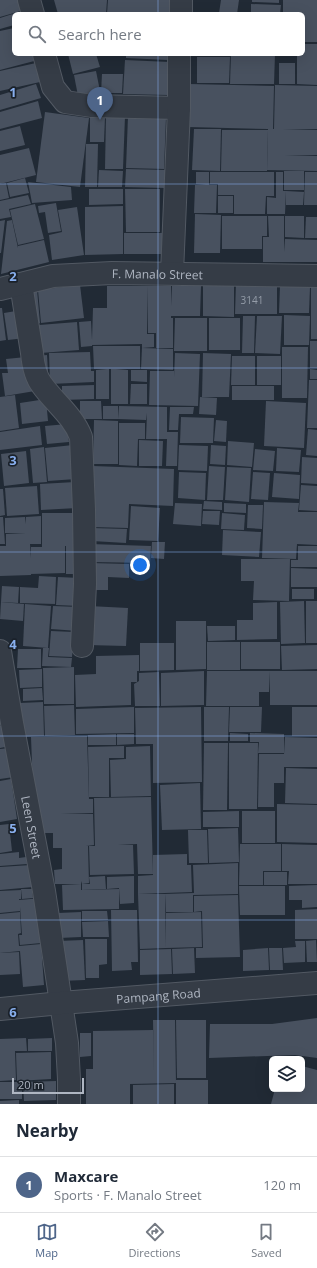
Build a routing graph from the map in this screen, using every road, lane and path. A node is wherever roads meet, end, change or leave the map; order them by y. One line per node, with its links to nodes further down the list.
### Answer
1 (29, 0): 3 (street)
2 (181, 0): 4 (street)
3 (32, 12)
4 (181, 12)
5 (45, 56): 7 (street)
6 (180, 56): 7 (street)
7 (179, 108): 8 (street)
8 (172, 273): 9 (street, F. Manalo Street); 10 (street, F. Manalo Street)
9 (317, 276)
10 (21, 284): 11 (street, F. Manalo Street); 12 (street)
11 (0, 290)
12 (82, 646)
13 (0, 651): 15 (street, Leen Street)
14 (317, 983): 15 (street, Pampang Road)
15 (61, 1003): 16 (street, Pampang Road); 17 (street, Leen Street)
16 (0, 1010)
17 (69, 1104)

